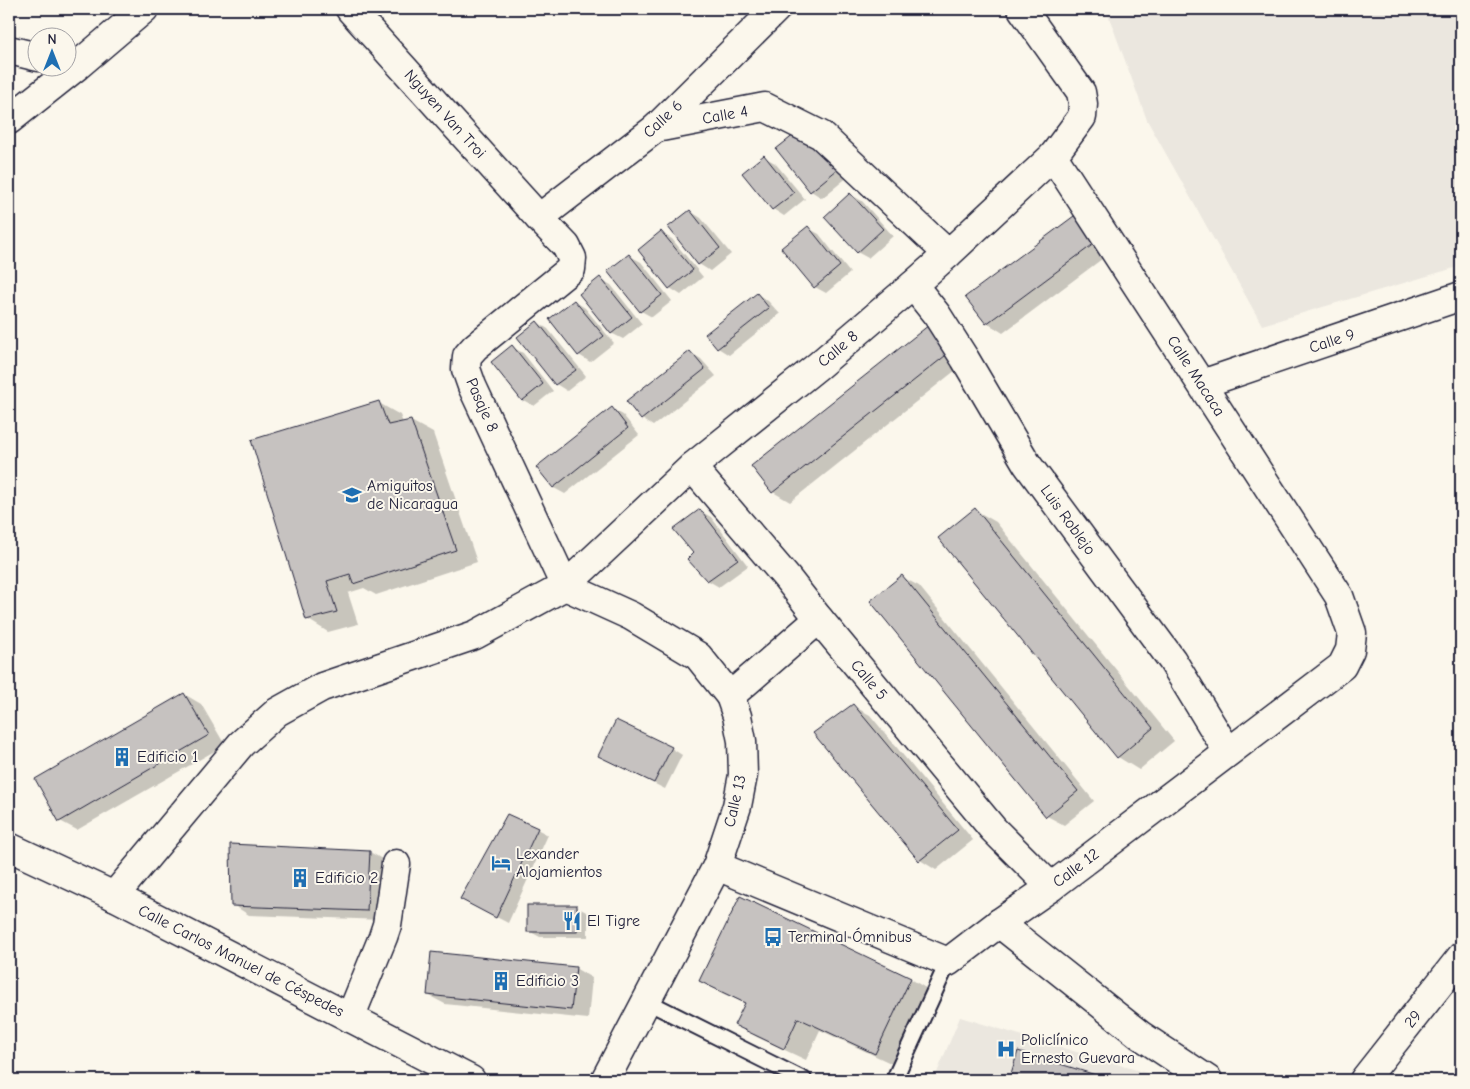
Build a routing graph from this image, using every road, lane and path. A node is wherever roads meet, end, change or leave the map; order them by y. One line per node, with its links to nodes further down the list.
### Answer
1 (144, 9): 7 (street)
2 (350, 9): 12 (street, Nguyen Van Troi)
3 (776, 9): 10 (street, Calle 6)
4 (1022, 9): 11 (street, Calle 8)
5 (9, 50): 6 (street)
6 (28, 55)
7 (78, 60)
8 (57, 78): 9 (street)
9 (9, 120)
10 (656, 128): 12 (street, Calle 6); 13 (street, Calle 4)
11 (1053, 156): 13 (street, Calle 8); 17 (street, Calle Macaca)
12 (540, 218): 14 (street, Nguyen Van Troi)
13 (948, 254): 15 (street, Calle 8)
14 (572, 258): 19 (street, Pasaje 8)
15 (913, 285): 18 (street, Calle 8); 23 (street, Luis Roblejo)
16 (1461, 296): 17 (street, Calle 9)
17 (1202, 384): 20 (street, Calle Macaca)
18 (692, 467): 19 (street, Calle 8); 21 (street, Calle 5)
19 (565, 586): 22 (street, Calle 13); 28 (street, Calle 8)
20 (1339, 596): 23 (street, Calle 12)
21 (819, 619): 22 (street); 27 (street, Calle 5)
22 (730, 696): 26 (street, Calle 13)
23 (1228, 752): 27 (street, Calle 12)
24 (9, 846): 28 (street, Calle Carlos Manuel de Céspedes)
25 (396, 864): 33 (street)
26 (718, 866): 31 (street); 32 (street, Calle 13)
27 (1051, 887): 29 (street, Calle 12)
28 (114, 896): 33 (street, Calle Carlos Manuel de Céspedes)
29 (999, 923): 31 (street, Calle 12); 38 (street)
30 (1461, 957): 39 (street, 29)
31 (948, 962): 37 (lane)
32 (646, 1001): 35 (street, Calle 13); 36 (lane)
33 (350, 1018): 34 (street, Calle Carlos Manuel de Céspedes)
34 (472, 1080)
35 (605, 1080)
36 (804, 1080)
37 (894, 1080)
38 (1208, 1080)
39 (1364, 1080)

